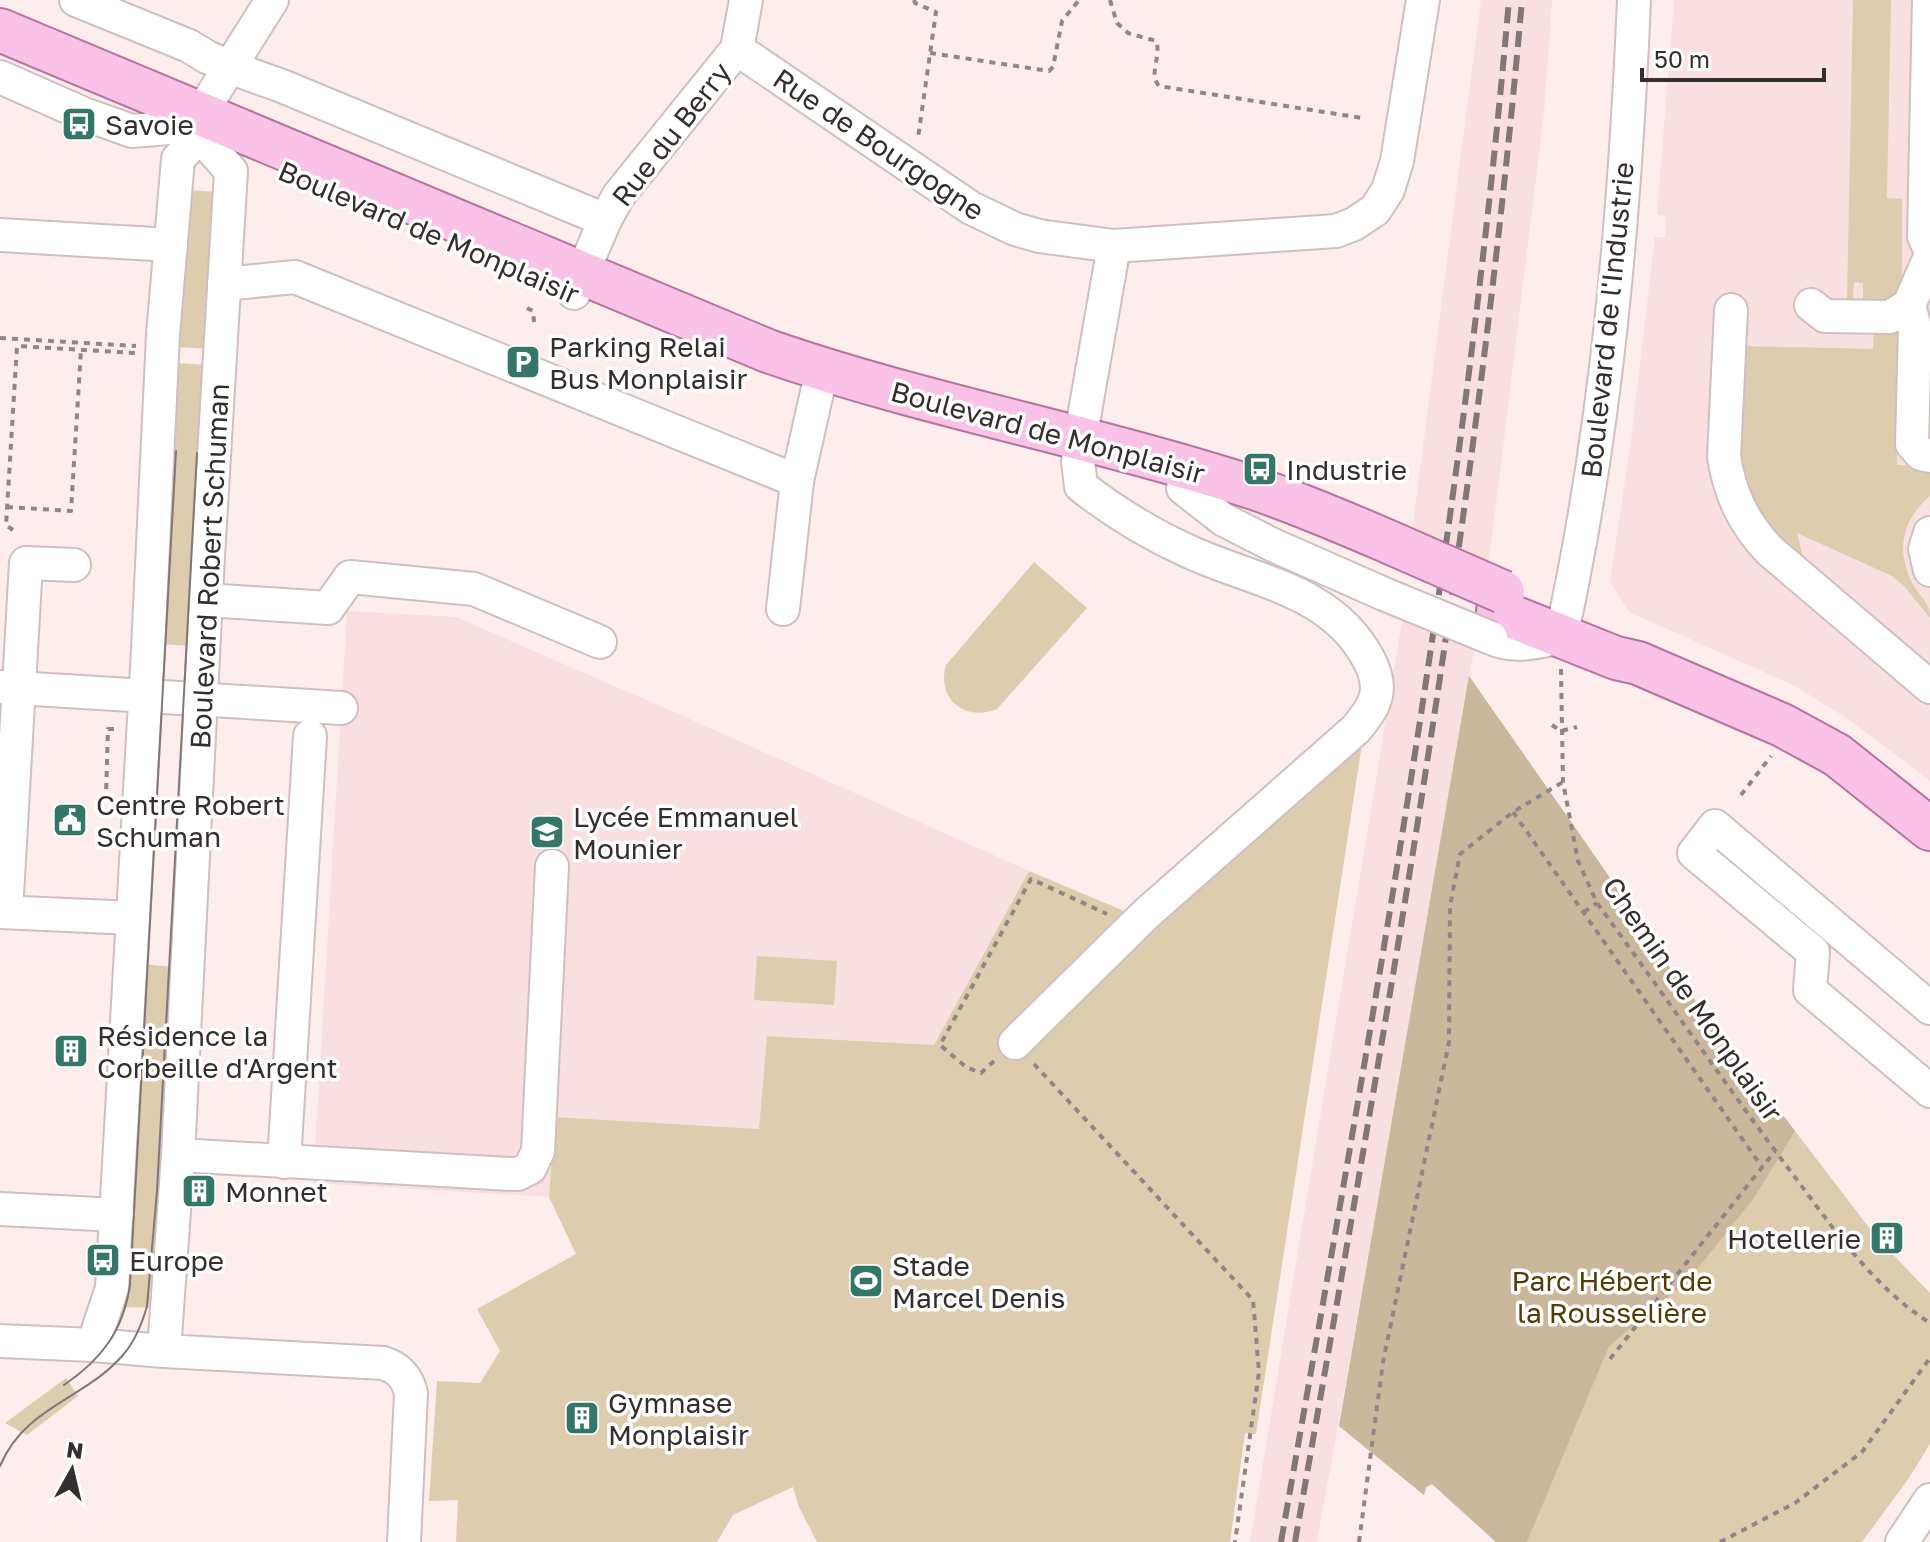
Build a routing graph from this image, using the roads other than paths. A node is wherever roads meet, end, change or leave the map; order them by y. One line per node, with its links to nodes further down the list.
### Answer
1 (76, 0): 10 (street)
2 (272, 0): 10 (street)
3 (746, 0): 8 (street, Rue du Berry)
4 (1423, 0): 16 (street, Rue de Bourgogne)
5 (1634, 0): 35 (street, Boulevard de l'Industrie)
6 (1929, 0): 17 (street)
7 (0, 30): 12 (main road, Boulevard de Monplaisir)
8 (737, 49): 13 (street, Rue du Berry); 16 (street, Rue de Bourgogne)
9 (0, 51): 12 (main road, Boulevard de Monplaisir)
10 (229, 67): 12 (street); 13 (street)
11 (0, 77): 12 (street, Boulevard de Monplaisir)
12 (195, 126): 15 (street, Boulevard Robert Schuman); 19 (street, Boulevard Robert Schuman); 20 (main road, Boulevard de Monplaisir)
13 (605, 220): 20 (street, Boulevard de Monplaisir)
14 (0, 235): 15 (street)
15 (171, 245): 39 (street, Boulevard Robert Schuman)
16 (1114, 246): 25 (street)
17 (1930, 250)
18 (1930, 257): 22 (street)
19 (224, 284): 27 (street); 33 (street, Boulevard Robert Schuman)
20 (578, 284): 24 (main road, Boulevard de Monplaisir); 25 (main road, Boulevard de Monplaisir)
21 (1811, 305): 22 (street)
22 (1909, 305): 26 (street)
23 (1731, 310): 38 (street)
24 (818, 388): 25 (main road, Boulevard de Monplaisir); 27 (street)
25 (1079, 451): 31 (main road, Boulevard de Monplaisir); 31 (main road, Boulevard de Monplaisir); 32 (street)
26 (1930, 456)
27 (797, 481): 34 (street)
28 (1930, 533): 30 (street)
29 (74, 565): 37 (street)
30 (1930, 570)
31 (1383, 572): 32 (street); 35 (main road, Boulevard de Monplaisir, bridge)
32 (1307, 597): 48 (street)
33 (206, 600): 36 (street); 40 (street, Boulevard Robert Schuman)
34 (783, 609)
35 (1564, 627): 43 (main road, Boulevard de Monplaisir)
36 (600, 642)
37 (9, 687): 39 (street); 45 (street)
38 (1930, 687)
39 (146, 695): 40 (street); 46 (street, Boulevard Robert Schuman)
40 (202, 699): 41 (street); 50 (street, Boulevard Robert Schuman)
41 (341, 708)
42 (310, 736): 51 (street)
43 (1930, 829)
44 (552, 866): 51 (street)
45 (3, 912): 46 (street)
46 (133, 918): 53 (street, Boulevard Robert Schuman)
47 (1930, 1008): 49 (street)
48 (1015, 1043)
49 (1930, 1091)
50 (178, 1155): 51 (street); 56 (street, Boulevard Robert Schuman)
51 (299, 1162)
52 (0, 1209): 53 (street)
53 (117, 1215): 55 (street, Boulevard Robert Schuman)
54 (0, 1341): 55 (street)
55 (93, 1345): 56 (street)
56 (164, 1351): 58 (street)
57 (1930, 1500): 59 (street)
58 (404, 1542)
59 (1902, 1542)

